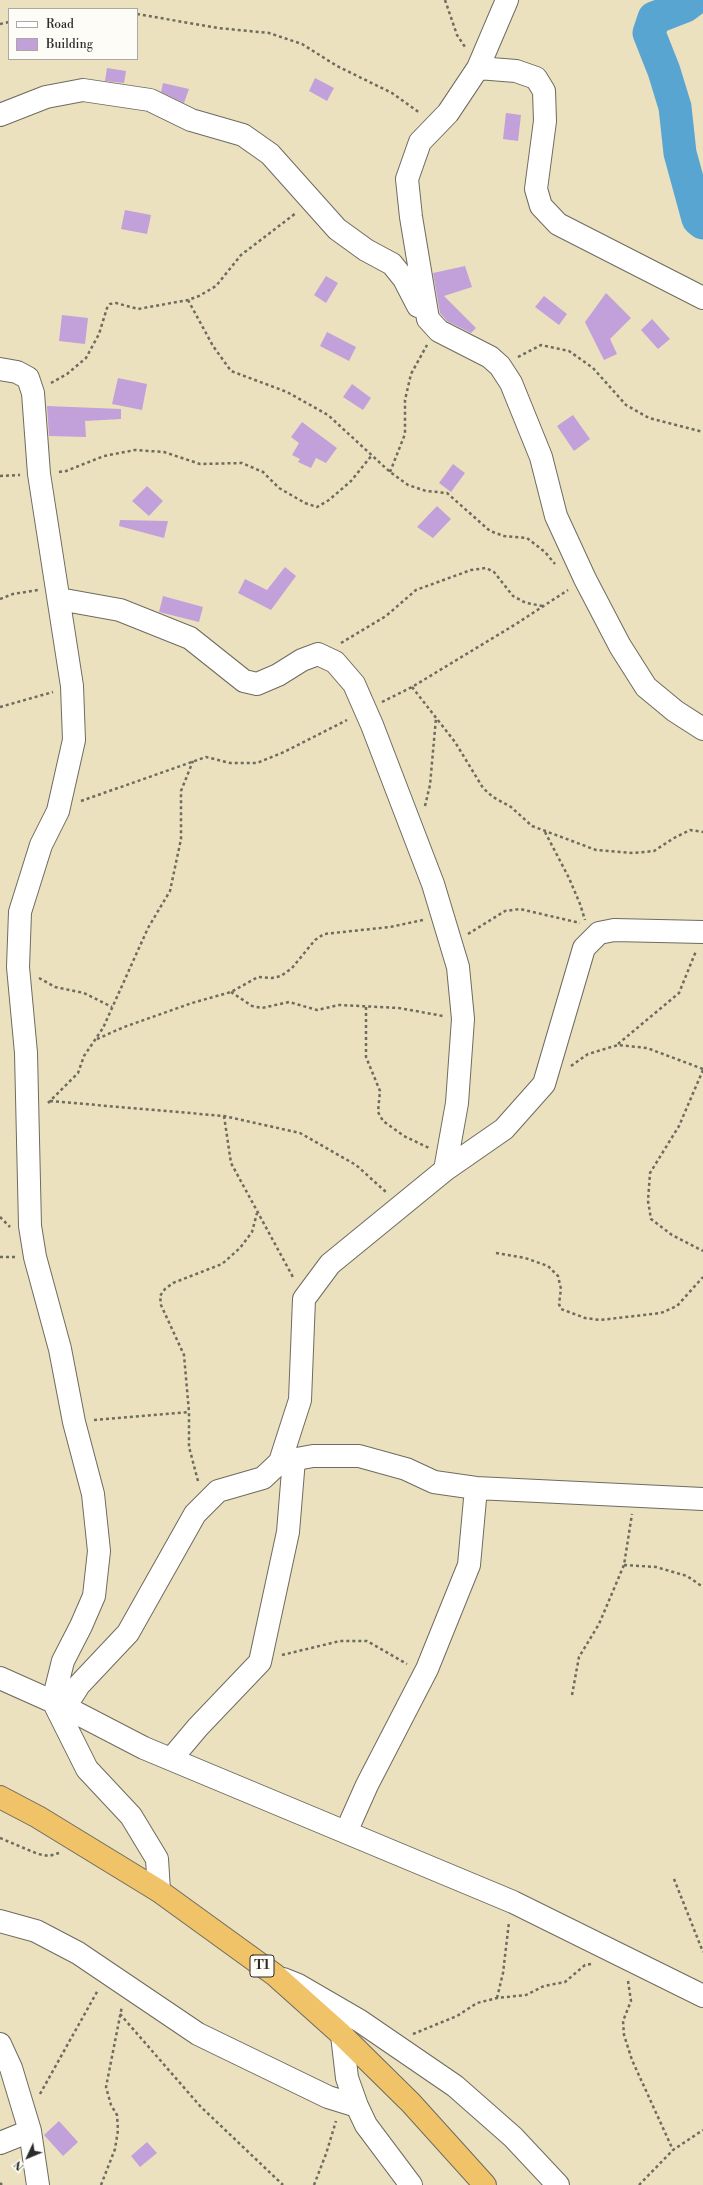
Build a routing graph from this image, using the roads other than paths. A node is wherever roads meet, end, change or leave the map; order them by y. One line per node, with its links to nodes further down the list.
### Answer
1 (507, 0): 2 (street)
2 (478, 68): 4 (street); 5 (street)
3 (0, 115): 5 (street)
4 (703, 298)
5 (434, 325): 8 (street)
6 (0, 369): 7 (street)
7 (58, 593): 10 (street); 15 (street)
8 (703, 728)
9 (700, 941): 10 (street)
10 (447, 1160): 11 (street)
11 (287, 1461): 12 (street); 15 (street); 16 (street)
12 (476, 1488): 13 (street); 18 (street)
13 (703, 1499)
14 (2, 1676): 15 (street)
15 (59, 1704): 16 (street); 19 (street)
16 (170, 1759): 18 (street)
17 (0, 1798): 19 (highway, T1)
18 (346, 1832): 22 (street)
19 (159, 1891): 21 (highway, T1)
20 (0, 1921): 25 (street)
21 (275, 1976): 23 (highway, T1); 31 (street)
22 (703, 1996)
23 (342, 2035): 25 (street); 30 (highway, T1)
24 (0, 2044): 26 (street)
25 (349, 2104): 29 (street)
26 (28, 2124): 27 (street); 28 (street)
27 (0, 2143)
28 (38, 2185)
29 (410, 2185)
30 (485, 2185)
31 (558, 2185)

